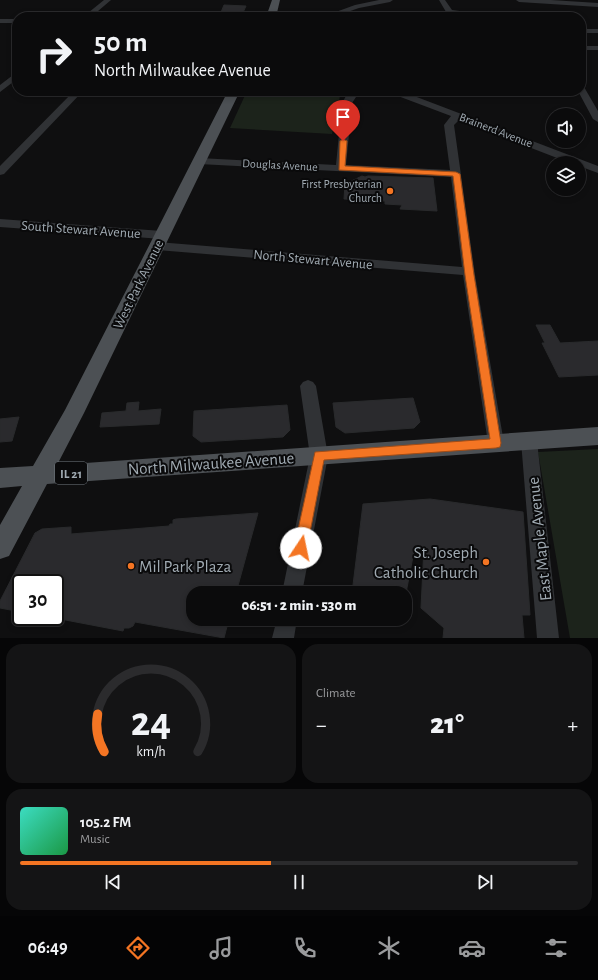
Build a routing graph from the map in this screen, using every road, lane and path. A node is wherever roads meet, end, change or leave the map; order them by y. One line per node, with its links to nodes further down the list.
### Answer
1 (108, 0): 7 (street)
2 (276, 0): 8 (main road)
3 (390, 0): 9 (street)
4 (442, 0): 10 (street)
5 (519, 0): 6 (street)
6 (598, 5)
7 (93, 12)
8 (272, 12)
9 (340, 12)
10 (450, 12)
11 (0, 21): 12 (street)
12 (12, 21)
13 (586, 30): 14 (street)
14 (598, 31)
15 (586, 48): 16 (street)
16 (598, 48)
17 (12, 79): 18 (street)
18 (0, 89)
19 (74, 96): 29 (street)
20 (232, 96): 26 (main road, West Park Avenue)
21 (350, 96): 27 (street)
22 (585, 96): 25 (street)
23 (410, 97): 24 (street, Brainerd Avenue)
24 (458, 116): 28 (street, Brainerd Avenue); 30 (street)
25 (598, 119)
26 (199, 161): 27 (street, Douglas Avenue); 32 (main road, West Park Avenue)
27 (341, 168): 30 (street, Douglas Avenue)
28 (598, 170)
29 (0, 172)
30 (456, 174): 33 (street)
31 (0, 223): 32 (street, South Stewart Avenue)
32 (160, 240): 33 (street, North Stewart Avenue); 39 (main road, West Park Avenue)
33 (469, 272): 37 (street)
34 (308, 386): 38 (street)
35 (598, 436): 36 (main road, North Milwaukee Avenue / IL 21)
36 (529, 441): 37 (main road, North Milwaukee Avenue / IL 21); 45 (street, East Maple Avenue)
37 (496, 443): 38 (main road, North Milwaukee Avenue / IL 21)
38 (319, 456): 39 (main road, North Milwaukee Avenue / IL 21); 42 (street)
39 (40, 475): 40 (main road, IL 21); 41 (main road, West Park Avenue)
40 (0, 478)
41 (0, 548)
42 (293, 586)
43 (285, 626): 44 (street)
44 (283, 638)
45 (548, 638)

